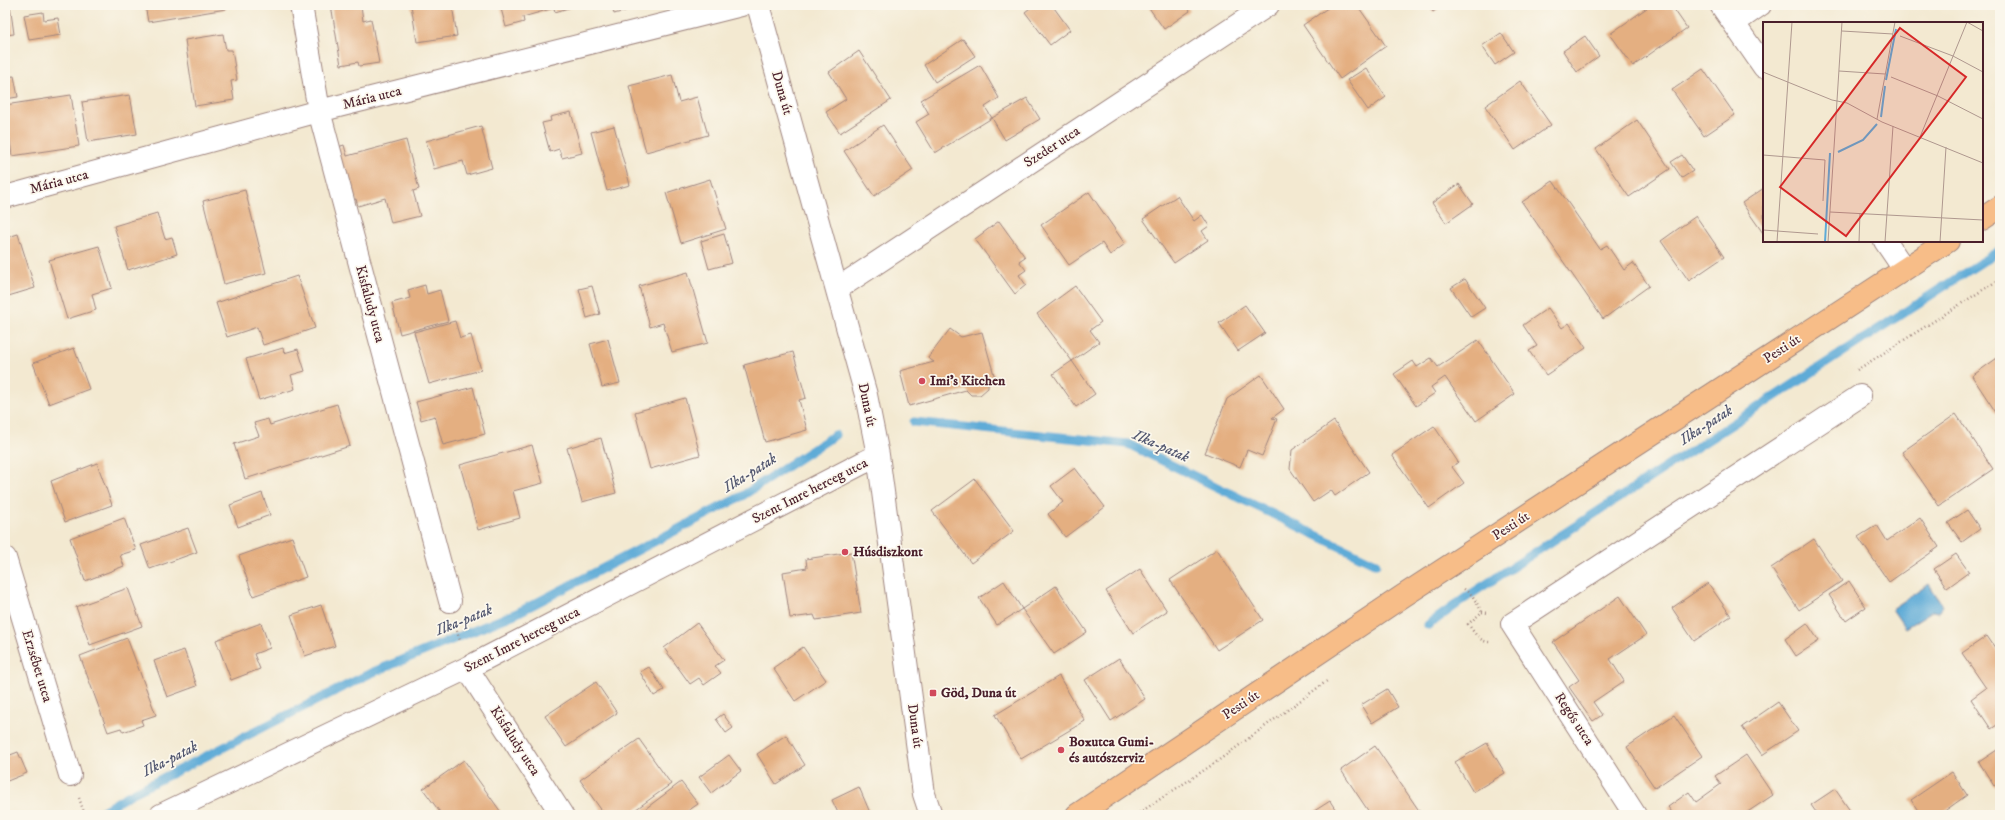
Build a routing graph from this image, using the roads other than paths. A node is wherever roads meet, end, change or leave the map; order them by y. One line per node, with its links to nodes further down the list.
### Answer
1 (301, 5): 9 (street, Kisfaludy utca)
2 (741, 5): 9 (street, Mária utca)
3 (758, 5): 16 (street, Duna út)
4 (1268, 5): 16 (street, Szeder utca)
5 (1721, 5): 7 (street)
6 (1760, 5): 7 (street)
7 (1734, 23): 8 (street)
8 (1763, 66)
9 (319, 111): 10 (street, Mária utca); 20 (street, Kisfaludy utca)
10 (5, 197)
11 (2000, 207): 12 (main road)
12 (1983, 218)
13 (1886, 242): 15 (street)
14 (1946, 242): 15 (main road, Pesti út)
15 (1904, 269): 26 (main road, Pesti út)
16 (837, 289): 18 (street, Duna út)
17 (1860, 396): 27 (street, Regős utca)
18 (878, 455): 21 (street, Szent Imre herceg utca); 25 (street, Duna út)
19 (5, 558): 22 (street, Erzsébet utca)
20 (450, 601)
21 (467, 668): 23 (street, Szent Imre herceg utca); 24 (street, Kisfaludy utca)
22 (70, 775)
23 (161, 815)
24 (562, 815)
25 (931, 815)
26 (1077, 815)
27 (1635, 815)

